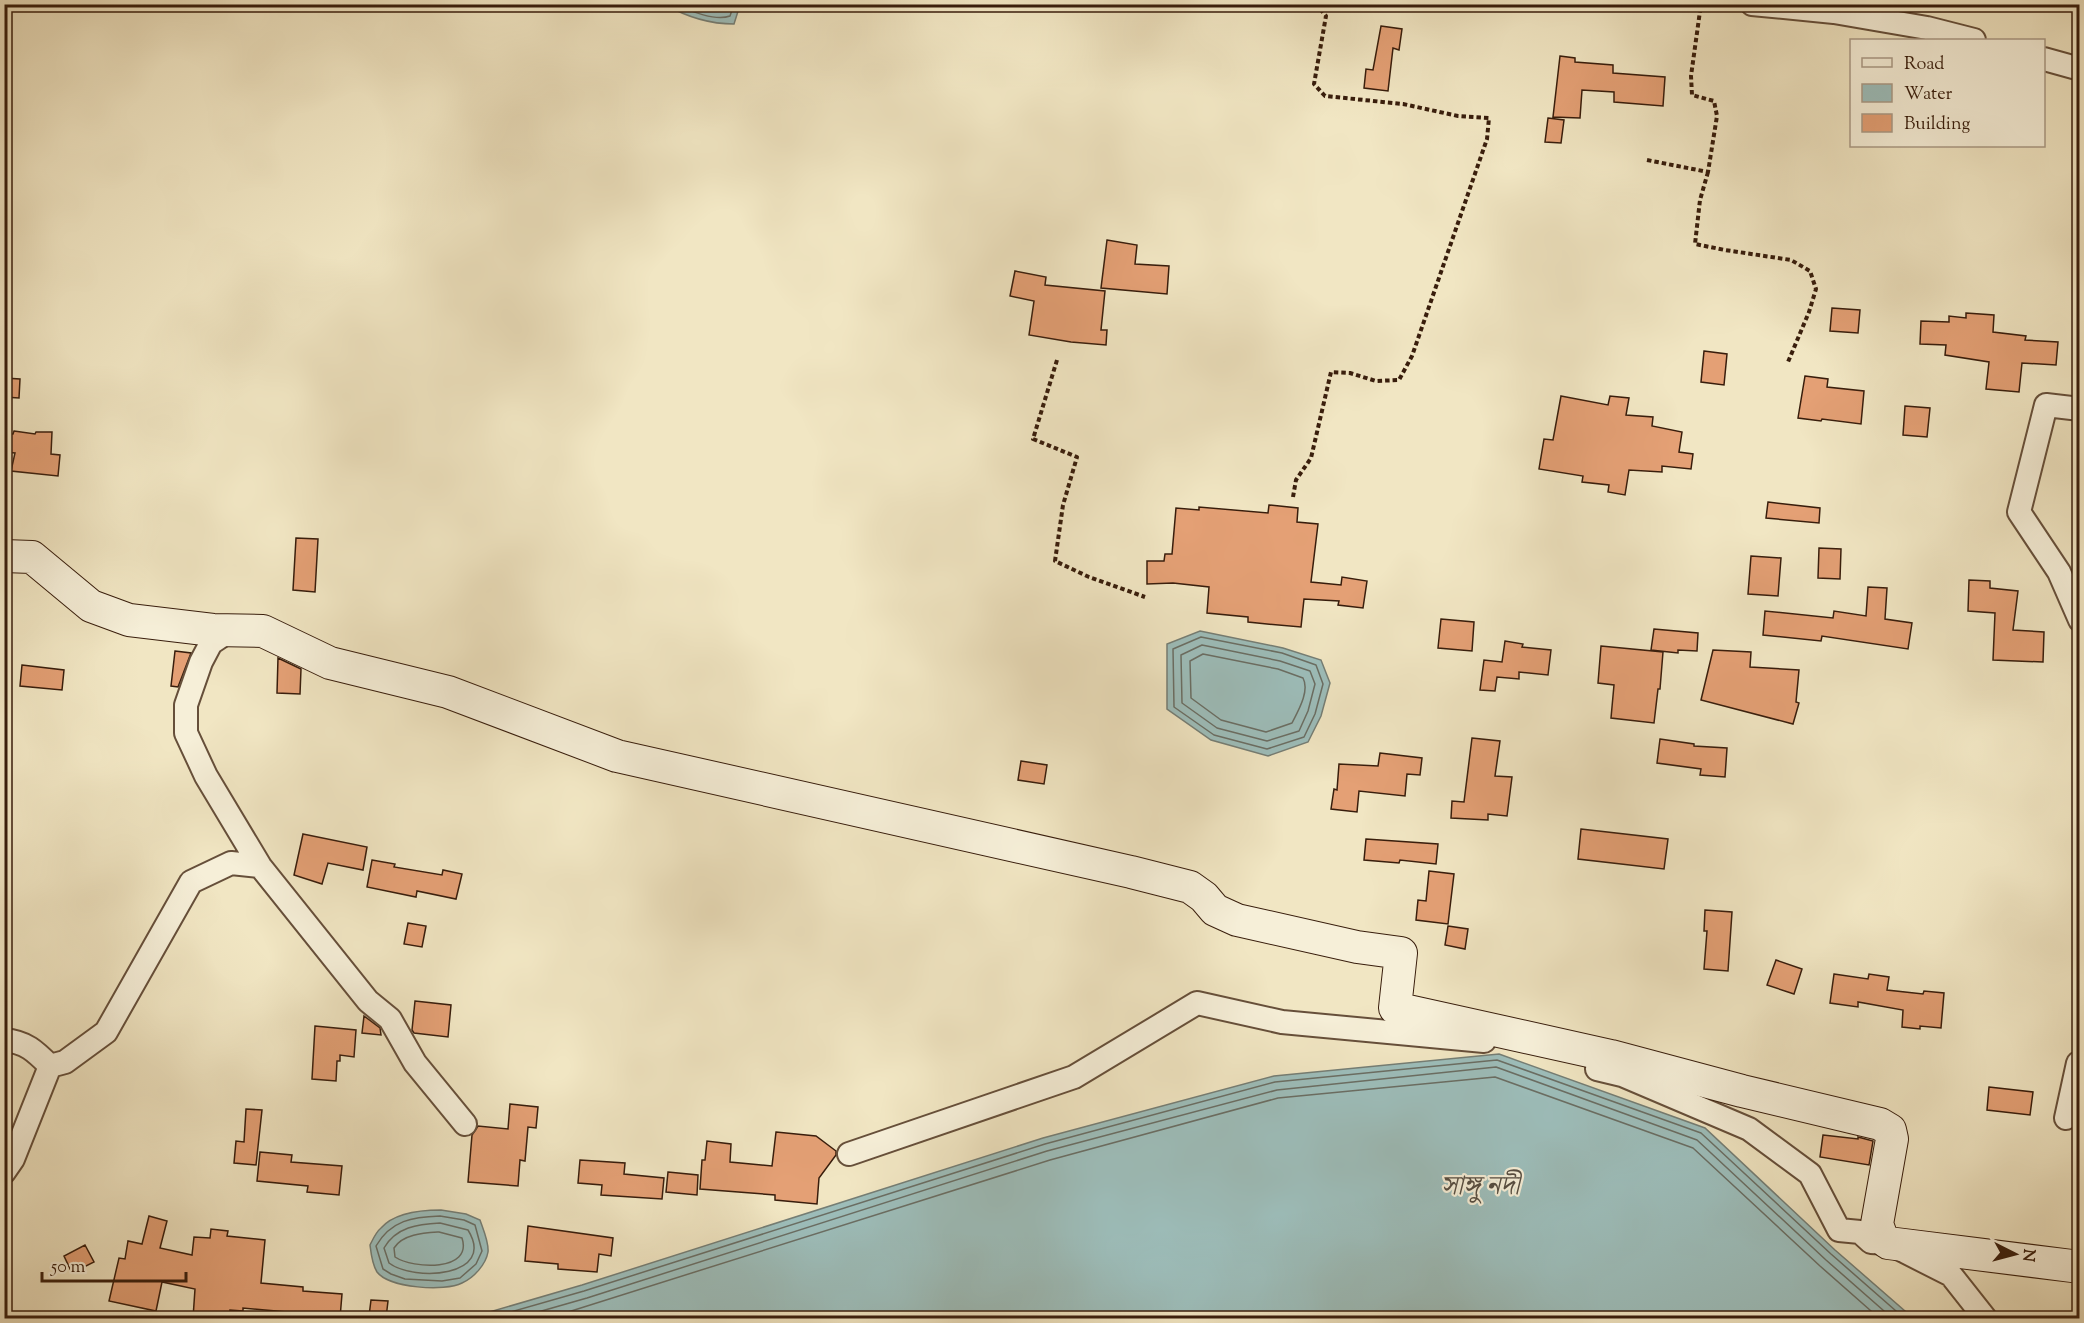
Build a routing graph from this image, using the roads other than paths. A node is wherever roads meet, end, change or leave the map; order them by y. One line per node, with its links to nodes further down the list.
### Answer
1 (1752, 4): 2 (street)
2 (1970, 39)
3 (2045, 60): 4 (street)
4 (2079, 69)
5 (2079, 409): 7 (street)
6 (4, 556): 8 (main road)
7 (2079, 620)
8 (232, 629): 9 (street); 17 (main road)
9 (260, 866): 12 (street); 14 (street)
10 (4, 1040): 12 (street)
11 (2079, 1063): 13 (street)
12 (50, 1066): 16 (street)
13 (2066, 1118)
14 (465, 1124)
15 (849, 1154): 17 (street)
16 (4, 1172)
17 (1888, 1243): 18 (main road); 19 (street)
18 (2079, 1268)
19 (1985, 1318)

